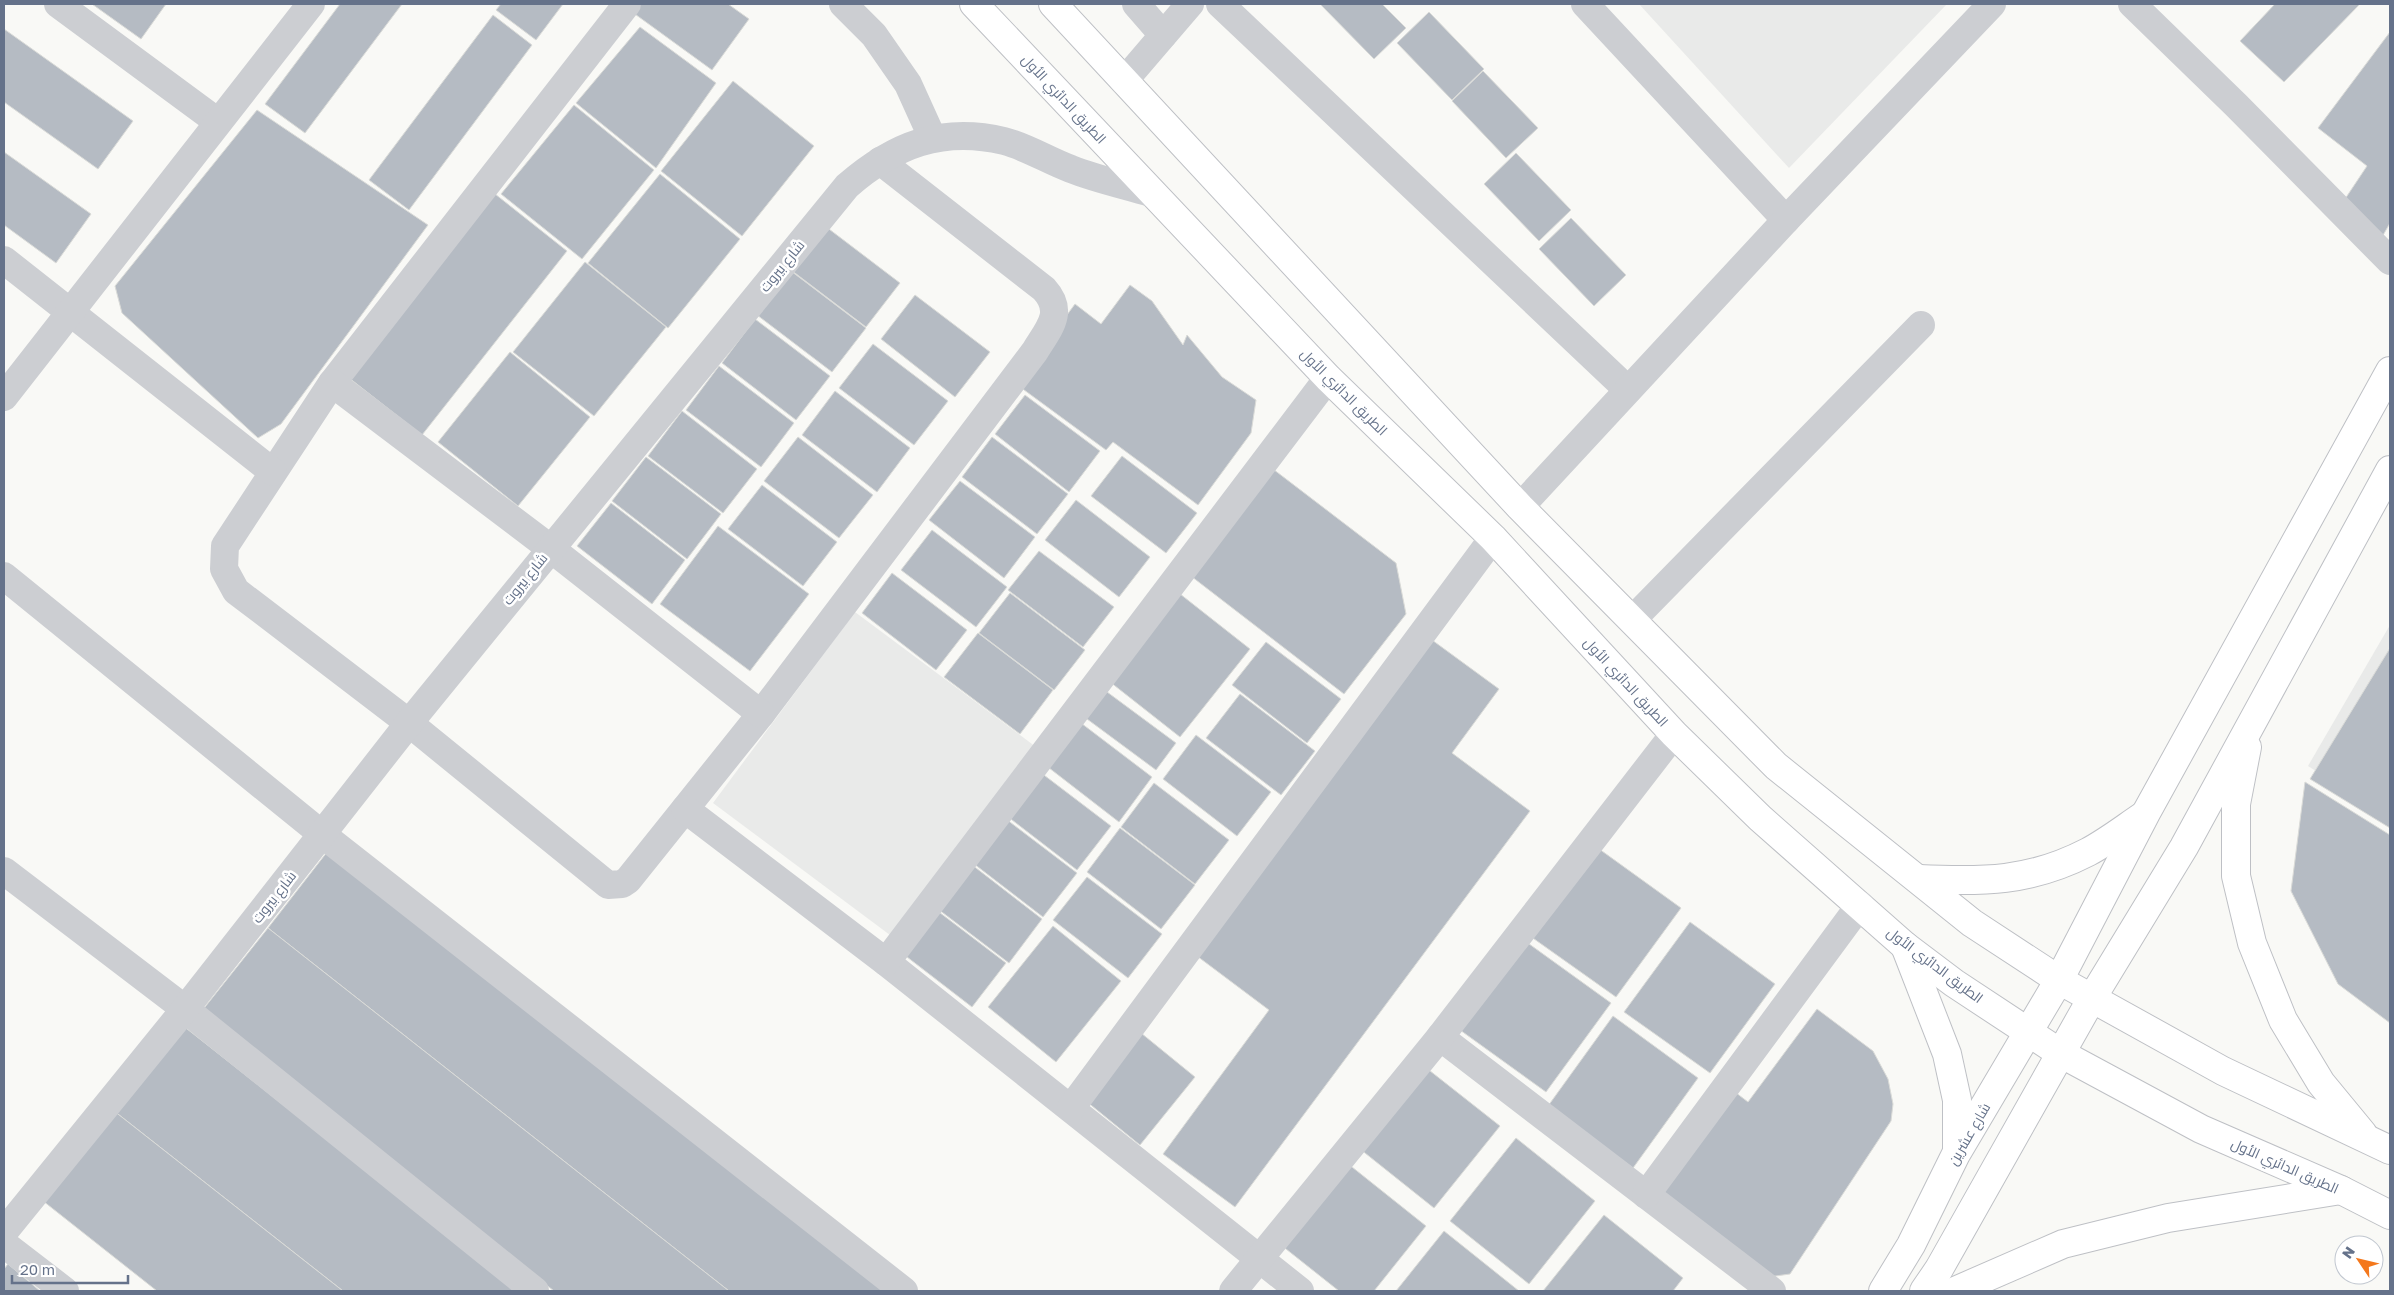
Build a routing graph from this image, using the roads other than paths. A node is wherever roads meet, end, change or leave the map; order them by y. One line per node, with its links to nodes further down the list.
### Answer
1 (58, 4): 15 (street)
2 (311, 4): 15 (street)
3 (627, 4): 26 (street)
4 (843, 4): 16 (street)
5 (974, 4): 18 (main road, الطريق الدائري الأول)
6 (1053, 4): 14 (main road)
7 (1136, 4): 13 (street)
8 (1190, 4): 13 (street)
9 (1220, 4): 27 (street)
10 (1585, 4): 19 (street)
11 (1992, 4): 19 (street)
12 (2132, 4): 21 (street)
13 (1163, 35): 14 (street)
14 (1124, 81): 31 (main road)
15 (218, 122): 22 (street)
16 (932, 138): 17 (street, شارع بيروت); 18 (street, شارع بيروت)
17 (880, 161): 33 (street, شارع بيروت); 36 (street)
18 (1151, 193): 25 (main road, الطريق الدائري الأول)
19 (1786, 220): 27 (street)
20 (4, 260): 22 (street)
21 (2390, 261)
22 (68, 312): 28 (street); 29 (street)
23 (1921, 325): 35 (street)
24 (2390, 371): 41 (main road, شارع عشرين)
25 (1328, 378): 32 (main road, الطريق الدائري الأول); 47 (street)
26 (332, 383): 29 (street); 33 (street)
27 (1628, 390): 31 (street)
28 (4, 398)
29 (273, 472): 38 (street)
30 (2390, 472): 37 (main road)
31 (1520, 507): 35 (main road)
32 (1493, 538): 39 (main road, الطريق الدائري الأول); 54 (street)
33 (550, 548): 36 (street); 38 (street, شارع بيروت)
34 (4, 576): 42 (street)
35 (1632, 620): 44 (main road)
36 (761, 714): 40 (street)
37 (2253, 718): 49 (main road); 55 (main road)
38 (409, 723): 40 (street); 42 (street, شارع بيروت)
39 (1674, 734): 45 (main road, الطريق الدائري الأول); 52 (street)
40 (685, 809): 47 (street)
41 (2146, 813): 44 (main road); 48 (main road, شارع عشرين)
42 (323, 835): 50 (street, شارع بيروت); 65 (street)
43 (4, 871): 50 (street)
44 (1919, 879): 48 (main road)
45 (1860, 905): 46 (main road, الطريق الدائري الأول); 58 (street)
46 (1905, 946): 51 (main road, الطريق الدائري الأول); 56 (main road)
47 (886, 962): 54 (street)
48 (2059, 980): 49 (main road); 51 (main road, شارع عشرين)
49 (2092, 998): 53 (main road); 55 (main road)
50 (185, 1009): 60 (street, شارع بيروت); 64 (street)
51 (2028, 1031): 53 (main road, الطريق الدائري الأول); 56 (main road, شارع عشرين)
52 (1440, 1037): 58 (street); 62 (street)
53 (2060, 1053): 57 (main road, الطريق الدائري الأول); 70 (main road)
54 (1070, 1108): 62 (street)
55 (2379, 1145)
56 (1956, 1154): 69 (main road, شارع عشرين)
57 (2341, 1190): 59 (main road, الطريق الدائري الأول); 71 (main road)
58 (1646, 1195): 68 (street)
59 (2390, 1215)
60 (4, 1232)
61 (4, 1244): 63 (street)
62 (1258, 1260): 66 (street); 67 (street)
63 (65, 1291)
64 (535, 1291)
65 (904, 1291)
66 (1233, 1291)
67 (1300, 1291)
68 (1772, 1291)
69 (1883, 1291)
70 (1924, 1291)
71 (1955, 1291)

